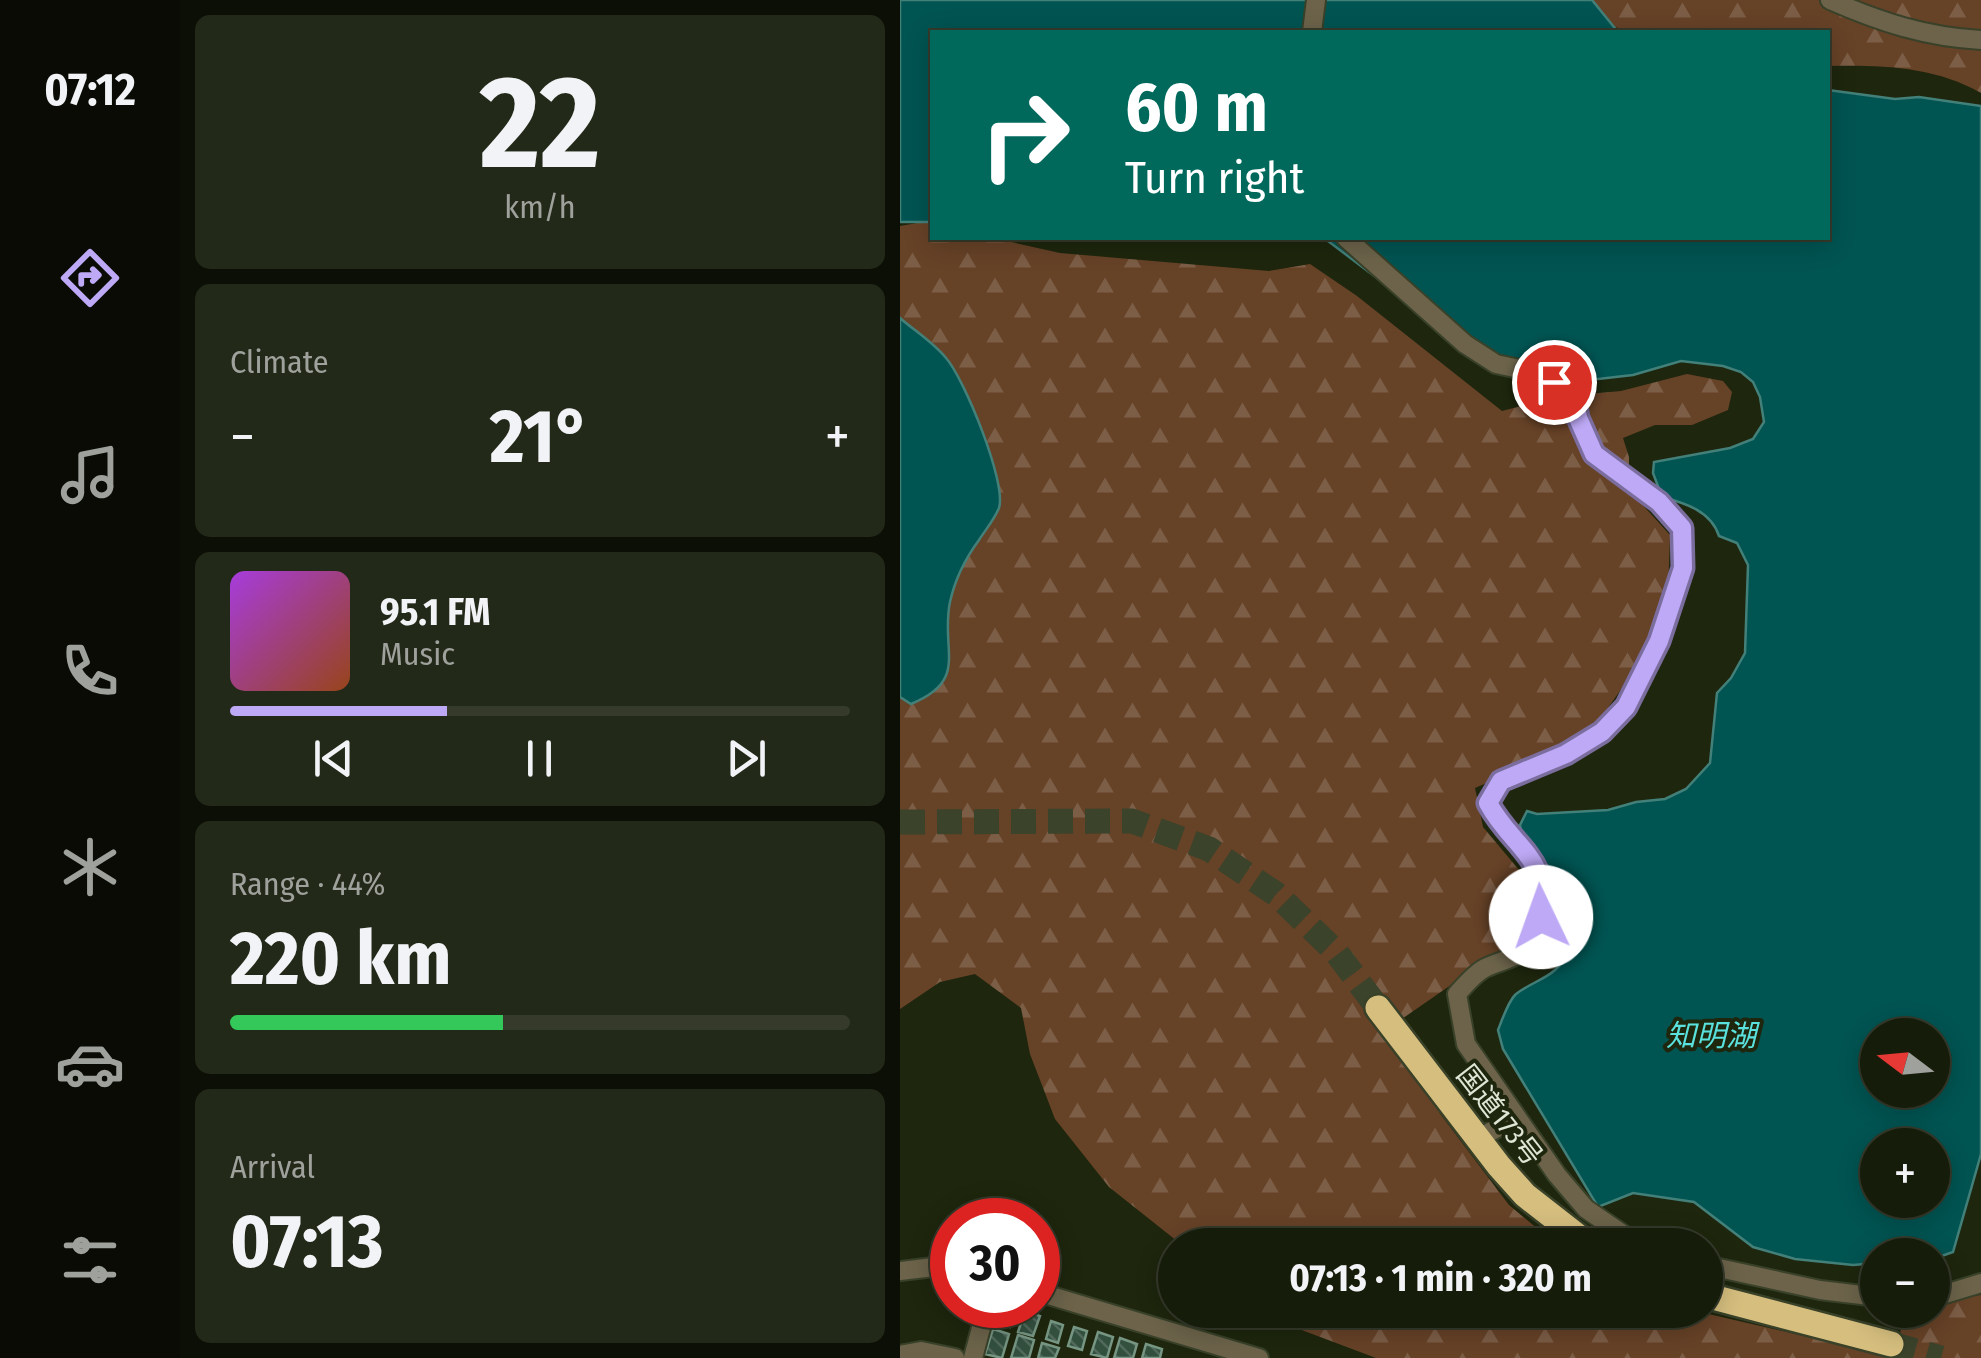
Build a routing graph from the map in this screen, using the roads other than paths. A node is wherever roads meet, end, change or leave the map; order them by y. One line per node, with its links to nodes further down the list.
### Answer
1 (1316, 0): 3 (street)
2 (1830, 0): 4 (street)
3 (1312, 30)
4 (1981, 40)
5 (1348, 240): 7 (street)
6 (1378, 1008): 8 (highway, 国道173号)
7 (1516, 1117): 8 (street); 10 (street)
8 (1478, 1139): 9 (highway, 国道173号)
9 (1567, 1228)
10 (1614, 1228)
11 (930, 1268): 13 (street)
12 (1723, 1268): 16 (street)
13 (900, 1272)
14 (1981, 1283): 15 (street)
15 (1950, 1292)
16 (1860, 1295)
17 (1060, 1299): 22 (street)
18 (1723, 1300): 20 (highway)
19 (981, 1328): 24 (street)
20 (1891, 1344)
21 (900, 1354): 23 (street)
22 (1236, 1355): 25 (street)
23 (955, 1358)
24 (973, 1358)
25 (1259, 1358)

